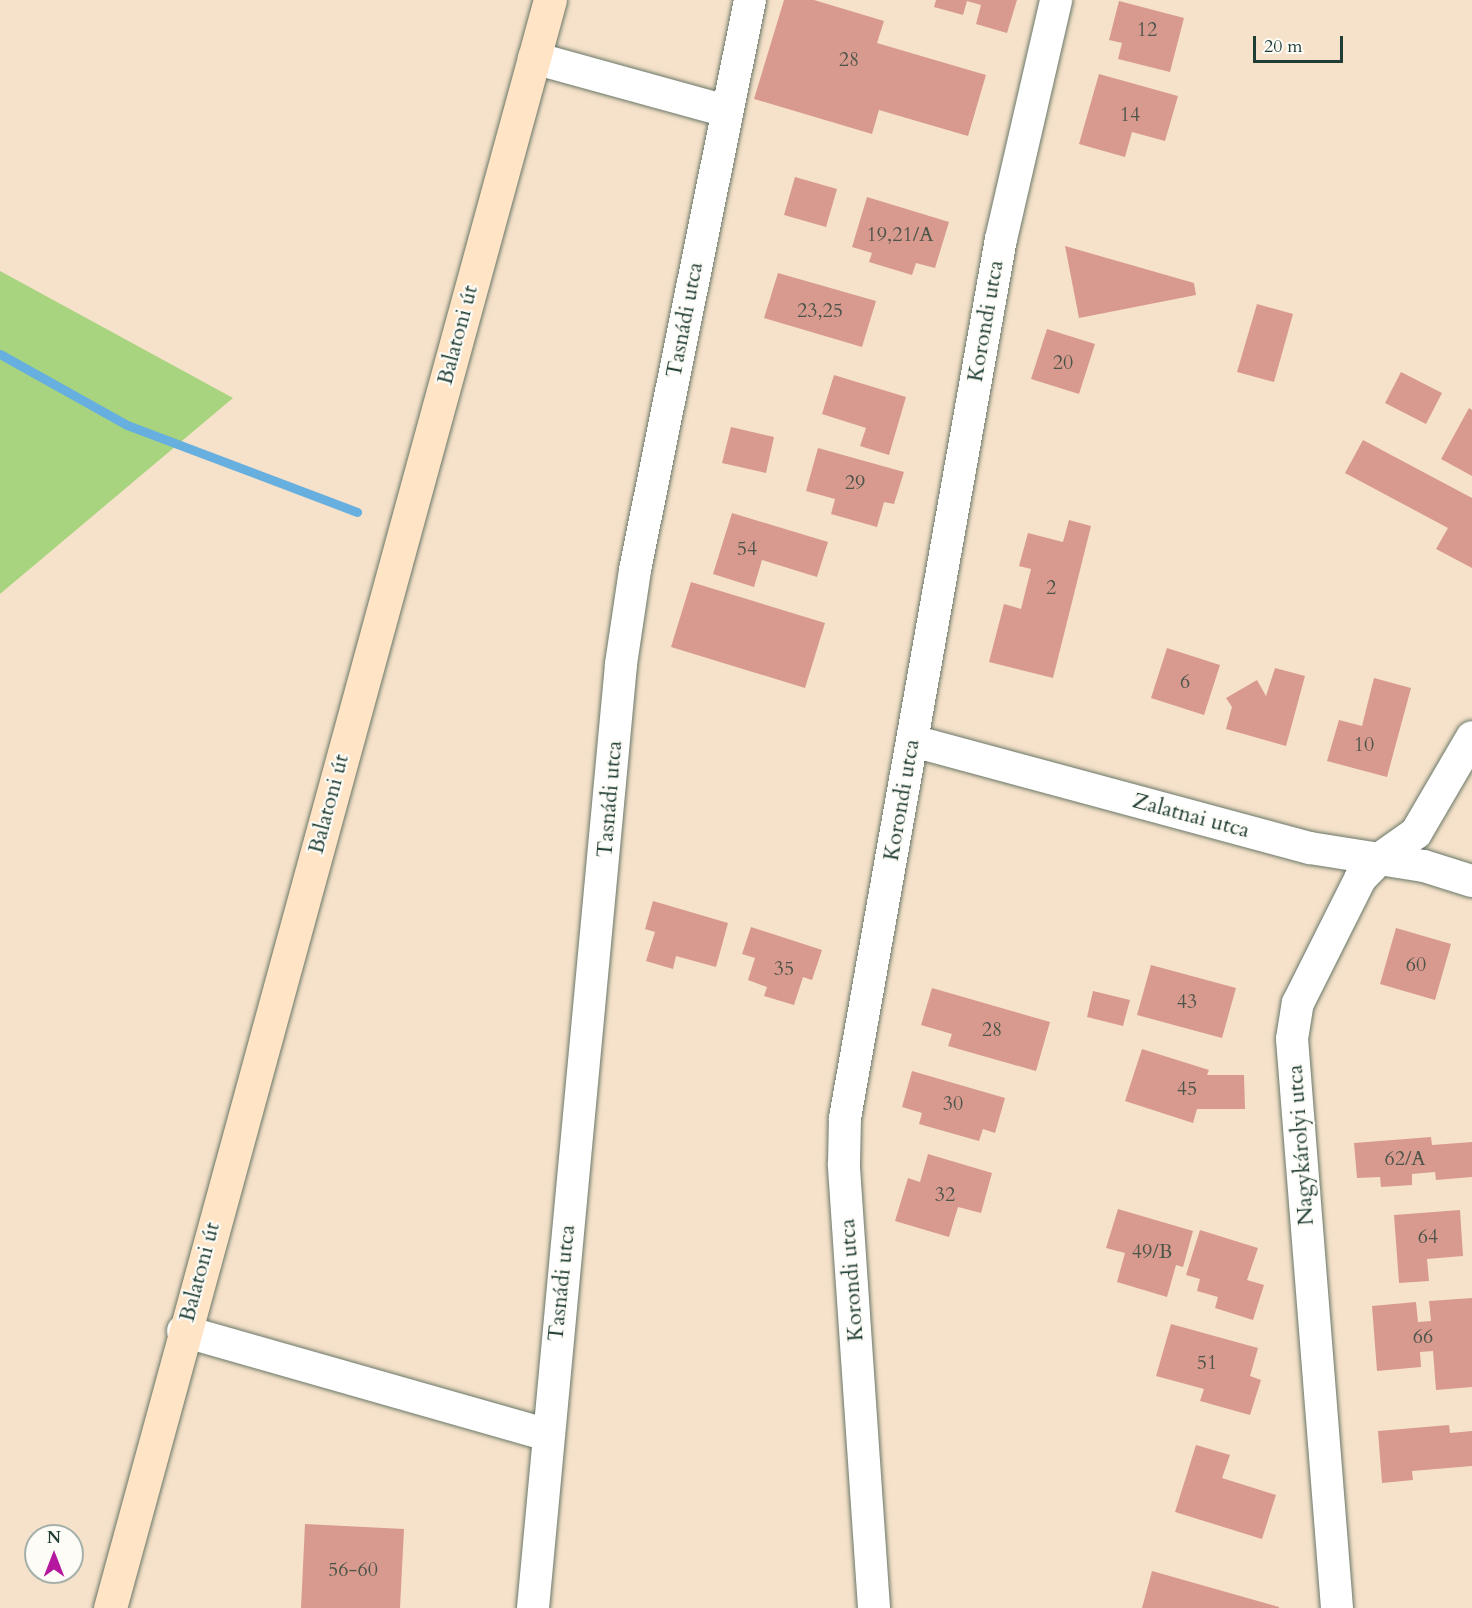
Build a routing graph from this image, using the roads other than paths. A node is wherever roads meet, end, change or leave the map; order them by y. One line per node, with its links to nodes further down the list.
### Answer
1 (550, 0): 4 (main road, Balatoni út)
2 (750, 0): 5 (street, Tasnádi utca)
3 (1056, 0): 7 (street, Korondi utca)
4 (534, 58): 5 (street); 10 (main road, Balatoni út)
5 (726, 111): 11 (street, Tasnádi utca)
6 (1472, 737): 8 (street, Nagykárolyi utca)
7 (913, 741): 8 (street, Zalatnai utca); 14 (street, Korondi utca)
8 (1378, 859): 9 (street, Zalatnai utca); 15 (street, Nagykárolyi utca)
9 (1472, 880)
10 (183, 1331): 11 (street); 12 (main road, Balatoni út)
11 (548, 1435): 13 (street, Tasnádi utca)
12 (110, 1608)
13 (533, 1608)
14 (874, 1608)
15 (1337, 1608)

